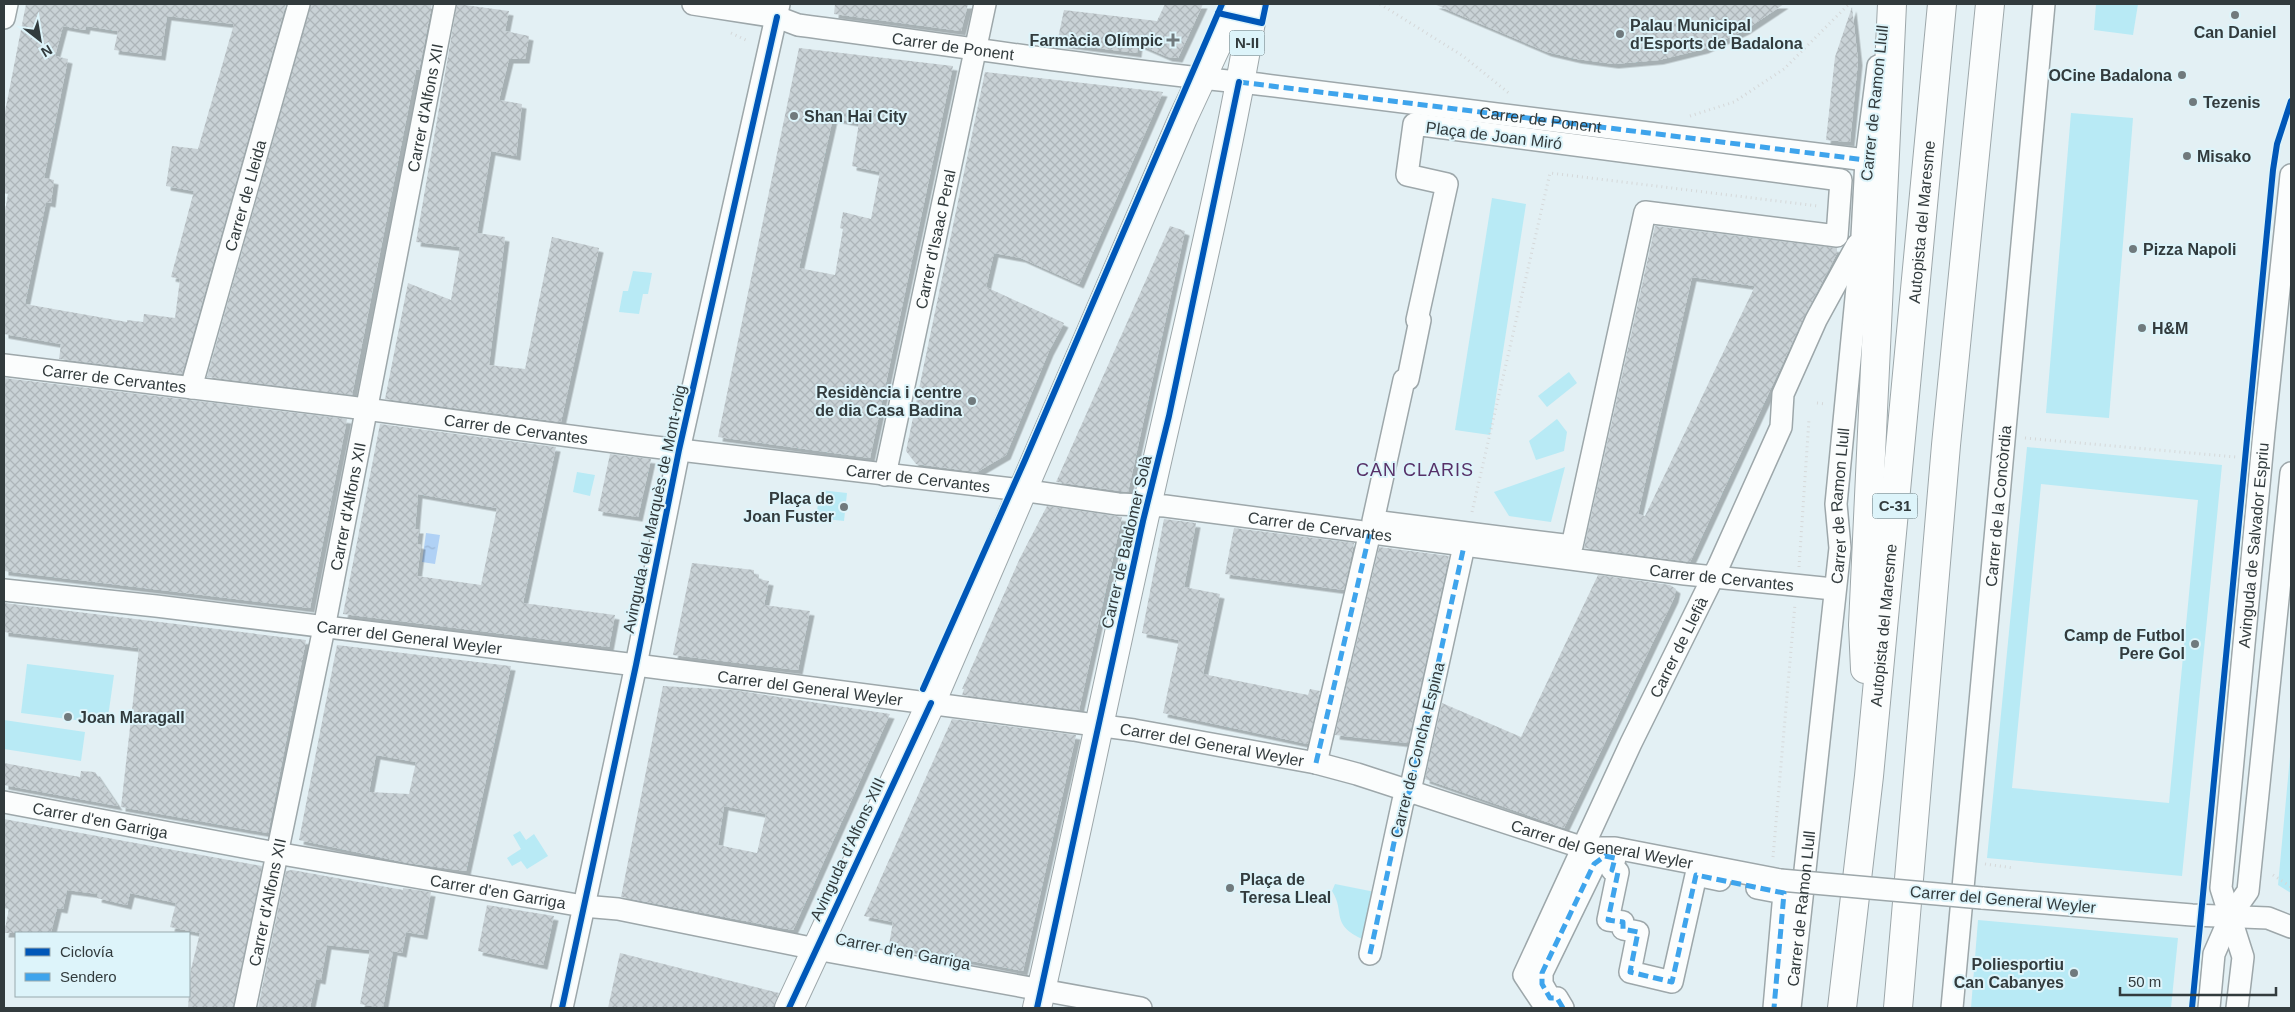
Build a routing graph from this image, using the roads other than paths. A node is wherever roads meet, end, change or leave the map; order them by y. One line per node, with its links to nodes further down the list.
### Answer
1 (7, 4): 14 (street)
2 (299, 4): 21 (street, Carrer de Lleida)
3 (445, 4): 22 (street, Carrer d'Alfons XII)
4 (693, 4): 13 (street, Carrer de Ponent)
5 (985, 4): 15 (street, Carrer d'Isaac Peral)
6 (1236, 4): 16 (main road, Avinguda d'Alfons XIII / N-II)
7 (1254, 4): 16 (main road, Carrer de Baldomer Solà / N-II)
8 (1885, 4): 17 (street, Carrer de Ramon Llull)
9 (1892, 4): 38 (main road)
10 (1942, 4): 38 (main road, Autopista del Maresme / C-31)
11 (1990, 4): 58 (main road, C-31)
12 (2044, 4): 59 (street, Carrer de la Concòrdia)
13 (778, 10): 15 (street, Carrer de Ponent); 23 (street, Avinguda del Marquès de Mont-roig)
14 (4, 18)
15 (975, 49): 16 (street, Carrer de Ponent); 25 (street, Carrer d'Isaac Peral)
16 (1219, 81): 17 (street, Carrer de Ponent); 26 (main road, Avinguda d'Alfons XIII / N-II); 27 (main road, Carrer de Baldomer Solà / N-II)
17 (1866, 160): 19 (street, Carrer de Ramon Llull)
18 (2291, 174): 44 (street, Avinguda de Salvador Espriu)
19 (1862, 236): 30 (street, Carrer de Llefià); 31 (street, Carrer de Ramon Llull)
20 (4, 365): 21 (street, Carrer de Cervantes)
21 (191, 388): 22 (street, Carrer de Cervantes)
22 (366, 409): 23 (street, Carrer de Cervantes); 33 (street, Carrer d'Alfons XII)
23 (679, 450): 25 (street, Carrer de Cervantes); 34 (street, Avinguda del Marquès de Mont-roig)
24 (2291, 473): 44 (street, Avinguda de Salvador Espriu)
25 (885, 475): 26 (street, Carrer de Cervantes)
26 (1022, 490): 27 (street, Carrer de Cervantes); 35 (main road, Avinguda d'Alfons XIII / N-II)
27 (1147, 506): 28 (street, Carrer de Cervantes); 36 (main road, Carrer de Baldomer Solà / N-II)
28 (1370, 532): 29 (street, Carrer de Cervantes); 37 (street)
29 (1466, 539): 29 (street, Plaça de Joan Miró); 30 (street, Carrer de Cervantes); 39 (street, Carrer de Concha Espina)
30 (1713, 576): 31 (street, Carrer de Cervantes); 41 (street, Carrer de Llefià)
31 (1834, 589): 56 (street, Carrer de Ramon Llull)
32 (4, 590): 33 (street, Carrer del General Weyler)
33 (324, 628): 34 (street, Carrer del General Weyler); 42 (street, Carrer d'Alfons XII)
34 (636, 665): 35 (street, Carrer del General Weyler); 43 (street, Avinguda del Marquès de Mont-roig)
35 (931, 703): 36 (street, Carrer del General Weyler); 46 (main road, Avinguda d'Alfons XIII / N-II)
36 (1099, 726): 37 (street, Carrer del General Weyler); 48 (main road, Carrer de Baldomer Solà / N-II)
37 (1316, 762): 39 (street, Carrer del General Weyler)
38 (1870, 776): 57 (main road, Autopista del Maresme / C-31)
39 (1410, 791): 41 (street, Carrer del General Weyler); 47 (street, Carrer de Concha Espina)
40 (4, 802): 42 (street, Carrer d'en Garriga)
41 (1584, 848): 44 (street, Carrer del General Weyler, bridge); 53 (street, Carrer de Llefià)
42 (276, 853): 43 (street, Carrer d'en Garriga); 49 (street, Carrer d'Alfons XII)
43 (583, 906): 46 (street, Carrer d'en Garriga); 50 (street, Avinguda del Marquès de Mont-roig)
44 (2231, 915): 45 (street, Carrer del General Weyler); 60 (street, Avinguda de Salvador Espriu); 61 (street, Avinguda de Salvador Espriu)
45 (2291, 927)
46 (816, 948): 48 (street, Carrer d'en Garriga); 51 (main road, Avinguda d'Alfons XIII / N-II)
47 (1370, 954)
48 (1039, 999): 52 (street, Carrer d'en Garriga)
49 (246, 1008)
50 (562, 1008)
51 (789, 1008)
52 (1141, 1008)
53 (1546, 1008)
54 (1563, 1008): 55 (street)
55 (1774, 1008)
56 (1790, 1008)
57 (1842, 1008)
58 (1898, 1008)
59 (1952, 1008)
60 (2209, 1008)
61 (2237, 1008)

